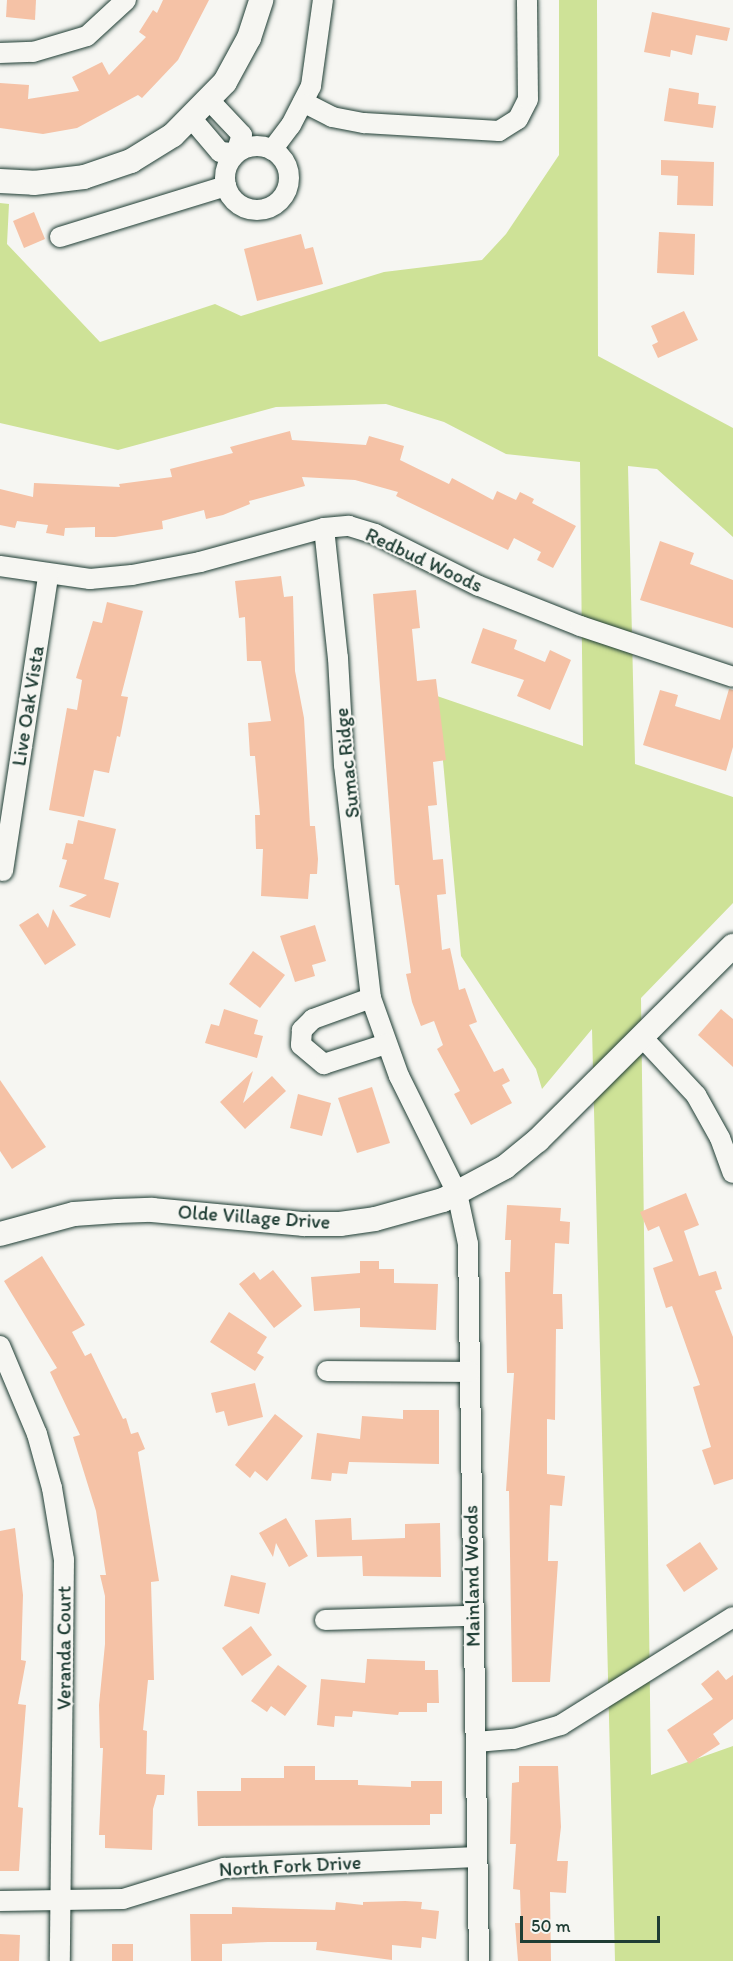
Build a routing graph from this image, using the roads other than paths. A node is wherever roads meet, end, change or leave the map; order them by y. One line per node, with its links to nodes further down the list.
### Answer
1 (126, 0): 5 (street)
2 (261, 0): 6 (street)
3 (323, 0): 7 (street)
4 (526, 0): 7 (street)
5 (0, 53)
6 (210, 101): 8 (street); 10 (street)
7 (303, 102): 9 (street)
8 (192, 119): 10 (street); 11 (street)
9 (272, 150): 10 (street); 12 (street)
10 (236, 153): 12 (street)
11 (0, 181)
12 (226, 186): 13 (street)
13 (60, 237)
14 (324, 528): 16 (street, Redbud Woods); 17 (street, Redbud Woods); 20 (street, Sumac Ridge)
15 (0, 566): 16 (street, Redbud Woods)
16 (48, 576): 18 (street, Live Oak Vista)
17 (733, 677)
18 (3, 871)
19 (733, 946): 21 (street, Olde Village Drive)
20 (371, 998): 22 (street, Sumac Ridge); 22 (street)
21 (641, 1036): 23 (street); 24 (street, Olde Village Drive)
22 (386, 1044): 24 (street, Sumac Ridge)
23 (733, 1173)
24 (457, 1193): 25 (street, Olde Village Drive); 28 (street, Mainland Woods)
25 (0, 1234)
26 (0, 1346): 35 (street, Veranda Court)
27 (327, 1371): 28 (street)
28 (470, 1372): 29 (street, Mainland Woods)
29 (472, 1616): 31 (street); 32 (street, Mainland Woods)
30 (733, 1617): 32 (street)
31 (325, 1620)
32 (476, 1742): 33 (street, Mainland Woods)
33 (477, 1857): 35 (street, North Fork Drive); 37 (street, Mainland Woods)
34 (0, 1901): 35 (street, North Fork Drive)
35 (61, 1902): 36 (street, Veranda Court)
36 (60, 1961)
37 (480, 1961)

